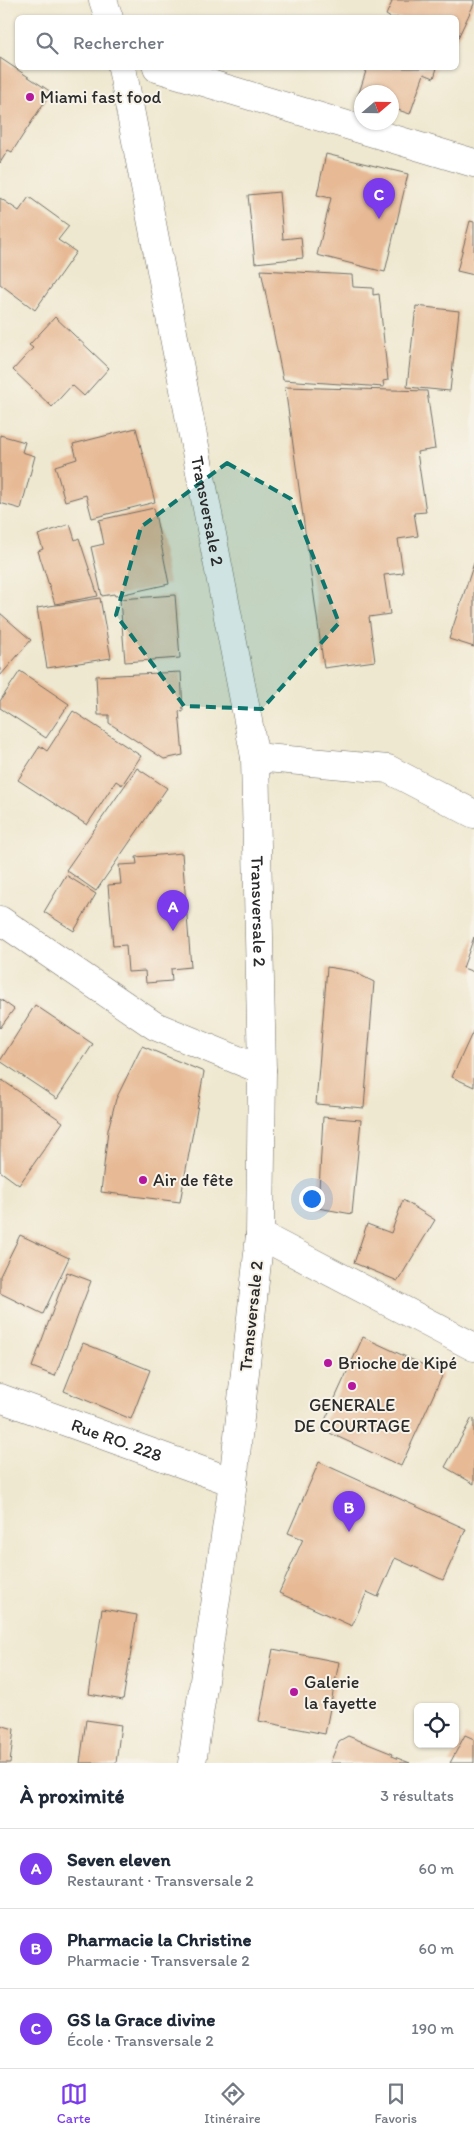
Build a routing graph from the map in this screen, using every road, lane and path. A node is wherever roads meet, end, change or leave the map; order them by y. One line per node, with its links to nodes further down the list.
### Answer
1 (103, 0): 2 (main road)
2 (107, 15)
3 (122, 70): 6 (main road, Transversale 2)
4 (164, 70): 5 (main road)
5 (474, 163)
6 (254, 757): 7 (main road); 9 (main road, Transversale 2)
7 (474, 814)
8 (0, 920): 9 (main road)
9 (262, 1070): 10 (main road, Transversale 2)
10 (260, 1235): 11 (main road); 13 (main road, Transversale 2)
11 (474, 1347)
12 (0, 1398): 13 (main road, Rue RO. 228)
13 (233, 1482): 14 (main road, Transversale 2)
14 (192, 1763)

